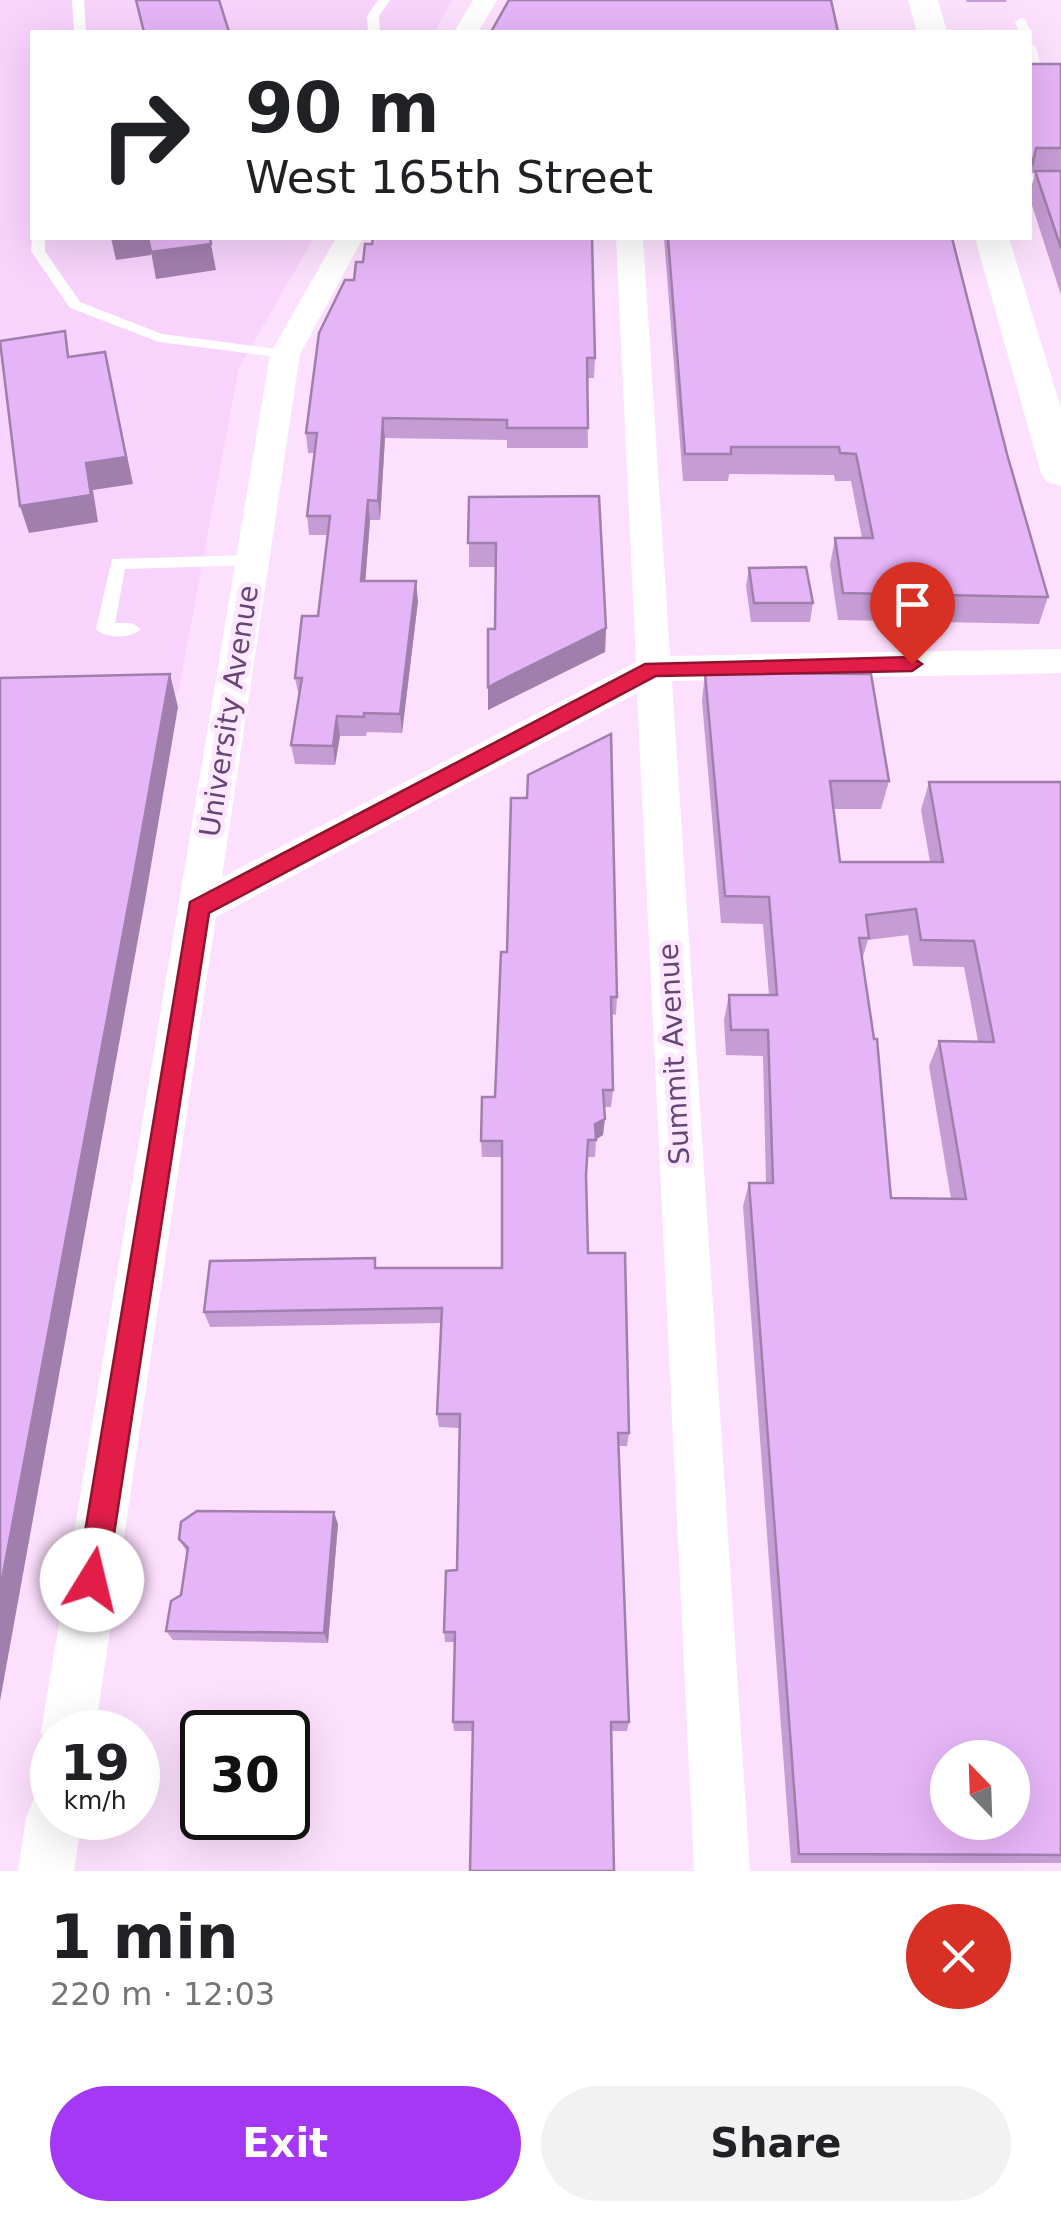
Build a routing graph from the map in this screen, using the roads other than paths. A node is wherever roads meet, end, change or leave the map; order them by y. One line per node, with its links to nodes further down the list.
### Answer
1 (78, 0): 5 (lane)
2 (384, 0): 6 (lane)
3 (485, 0): 7 (street)
4 (923, 0): 8 (street)
5 (80, 30)
6 (374, 30)
7 (467, 30)
8 (931, 30)
9 (1032, 185): 10 (street)
10 (1061, 185)
11 (38, 240): 15 (lane)
12 (348, 240): 15 (street, University Avenue)
13 (629, 240): 20 (street, Summit Avenue)
14 (993, 240): 16 (street)
15 (285, 354): 17 (street, University Avenue)
16 (1061, 473)
17 (252, 561): 18 (lane); 21 (street, University Avenue)
18 (132, 630)
19 (1061, 662): 20 (street)
20 (652, 669): 21 (street); 25 (street, Summit Avenue)
21 (198, 908): 22 (street, University Avenue)
22 (71, 1710)
23 (51, 1840): 24 (street)
24 (46, 1871)
25 (722, 1871)

